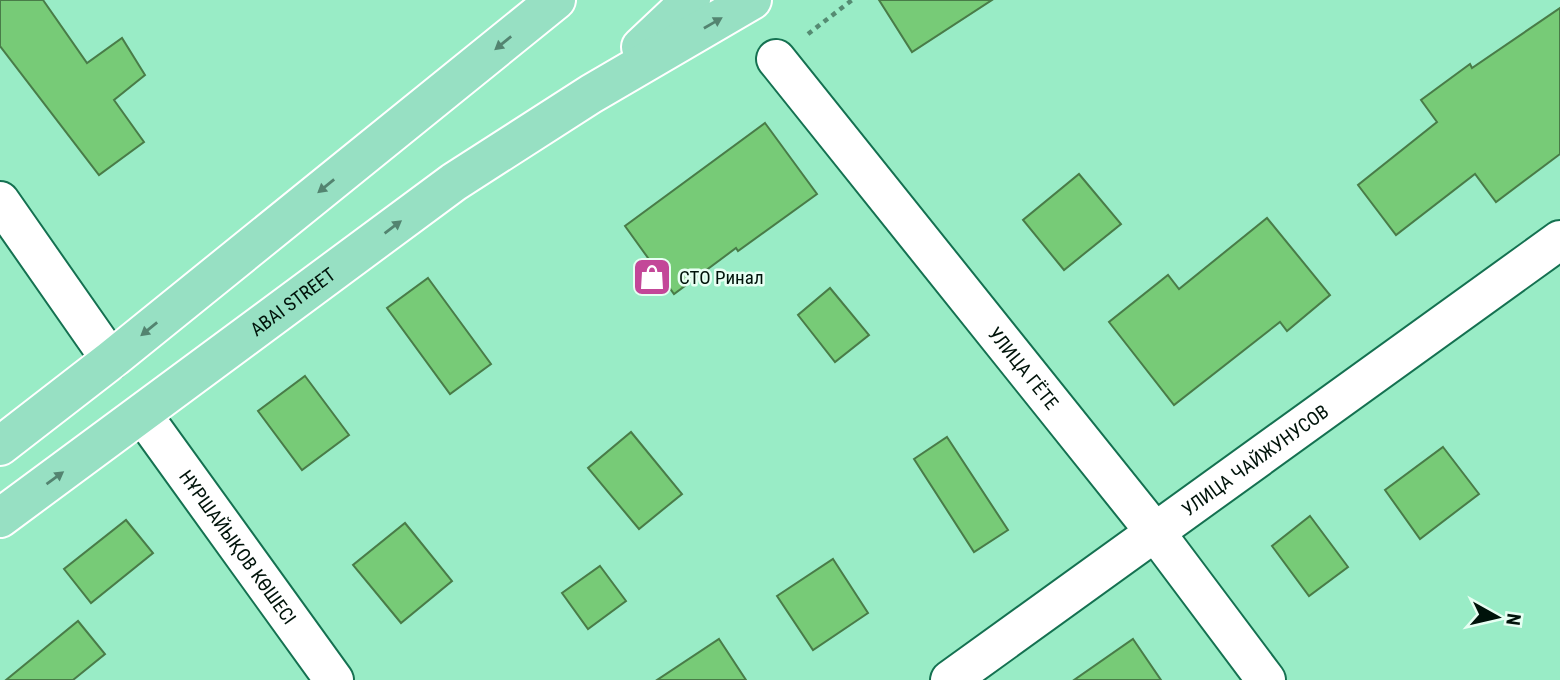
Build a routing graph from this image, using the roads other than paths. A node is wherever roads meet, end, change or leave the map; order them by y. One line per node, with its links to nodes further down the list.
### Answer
1 (556, 0): 8 (main road, one-way to 8)
2 (691, 0): 5 (main road)
3 (752, 0): 5 (main road, one-way to 3)
4 (776, 59): 12 (street, УЛИЦА ГЁТЕ)
5 (591, 94): 9 (main road, ABAI STREET, one-way to 5)
6 (0, 201): 8 (street)
7 (1560, 240): 12 (street, УЛИЦА ЧАЙЖУНУСОВ)
8 (111, 360): 10 (main road)
9 (142, 414): 11 (main road, ABAI STREET, one-way to 9); 13 (street, НҰРШАЙЫҚОВ КӨШЕСІ)
10 (0, 446)
11 (0, 518)
12 (1155, 531): 14 (street, УЛИЦА ЧАЙЖУНУСОВ); 15 (street, УЛИЦА ГЁТЕ)
13 (334, 680)
14 (950, 680)
15 (1266, 680)

